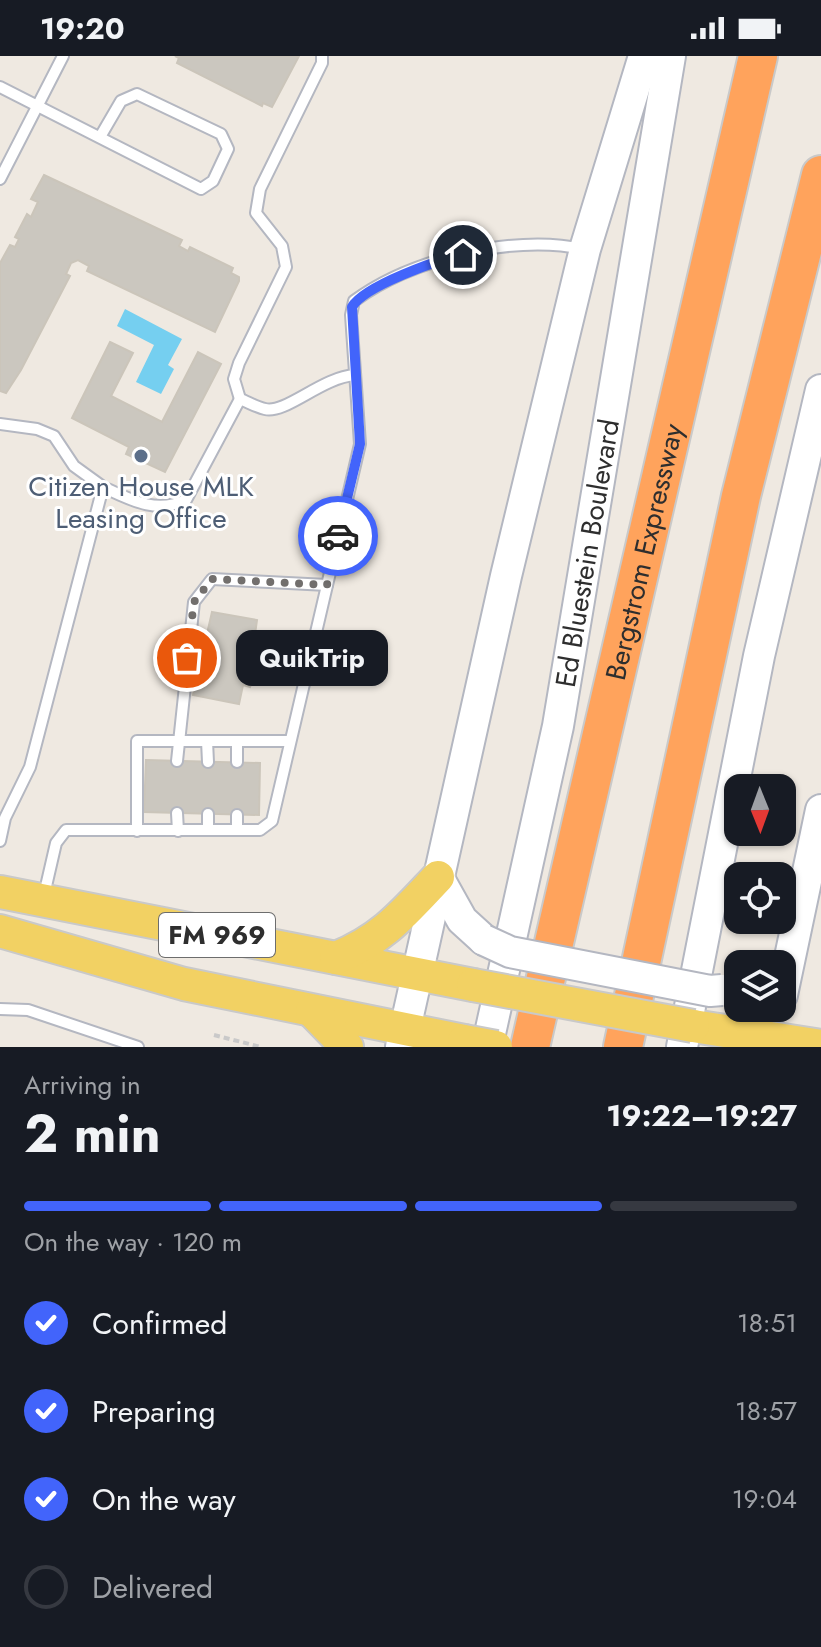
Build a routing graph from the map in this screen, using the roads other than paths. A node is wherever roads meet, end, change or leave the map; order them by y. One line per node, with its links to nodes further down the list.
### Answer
1 (63, 56): 7 (lane)
2 (322, 56): 14 (lane)
3 (644, 56): 11 (main road)
4 (670, 56): 50 (main road, Ed Bluestein Boulevard)
5 (758, 56): 55 (highway, Bergstrom Expressway)
6 (0, 87): 7 (lane)
7 (37, 106): 8 (lane); 10 (lane)
8 (100, 137): 8 (lane)
9 (821, 175): 56 (highway)
10 (0, 179)
11 (585, 249): 12 (lane); 34 (main road)
12 (355, 375): 14 (lane); 17 (lane)
13 (821, 390): 48 (main road)
14 (240, 399): 16 (lane)
15 (0, 424): 16 (lane)
16 (103, 487): 33 (lane)
17 (327, 585): 18 (lane); 21 (lane)
18 (177, 741): 19 (lane); 22 (lane); 31 (lane)
19 (207, 741): 20 (lane); 23 (lane)
20 (237, 741): 21 (lane); 24 (lane)
21 (290, 741): 30 (lane)
22 (177, 761)
23 (208, 762)
24 (237, 762)
25 (821, 810): 39 (main road)
26 (177, 813): 32 (lane)
27 (208, 814): 29 (lane)
28 (237, 815): 30 (lane)
29 (208, 830): 30 (lane); 32 (lane)
30 (237, 830)
31 (137, 831): 32 (lane); 36 (lane)
32 (178, 831)
33 (0, 841)
34 (438, 877): 42 (main road); 43 (main road); 44 (main road, bridge)
35 (0, 892): 36 (main road, FM 969 / FM 969)
36 (42, 900): 37 (main road); 42 (main road, FM 969 / FM 969)
37 (0, 912)
38 (0, 931): 46 (main road, FM 969 / FM 969)
39 (795, 936): 40 (main road); 41 (main road)
40 (780, 950)
41 (792, 950)
42 (336, 958): 43 (main road, FM 969 / FM 969)
43 (416, 974): 48 (main road, FM 969, bridge); 49 (main road)
44 (724, 988)
45 (0, 1009): 52 (lane)
46 (312, 1011): 49 (main road, FM 969 / FM 969); 53 (main road)
47 (774, 1031): 48 (main road, FM 969); 51 (main road, FM 969)
48 (688, 1036)
49 (402, 1039): 50 (main road, FM 969)
50 (475, 1044): 54 (main road, FM 969, bridge)
51 (821, 1046)
52 (137, 1047)
53 (347, 1047)
54 (496, 1047)
55 (530, 1047)
56 (623, 1047)

